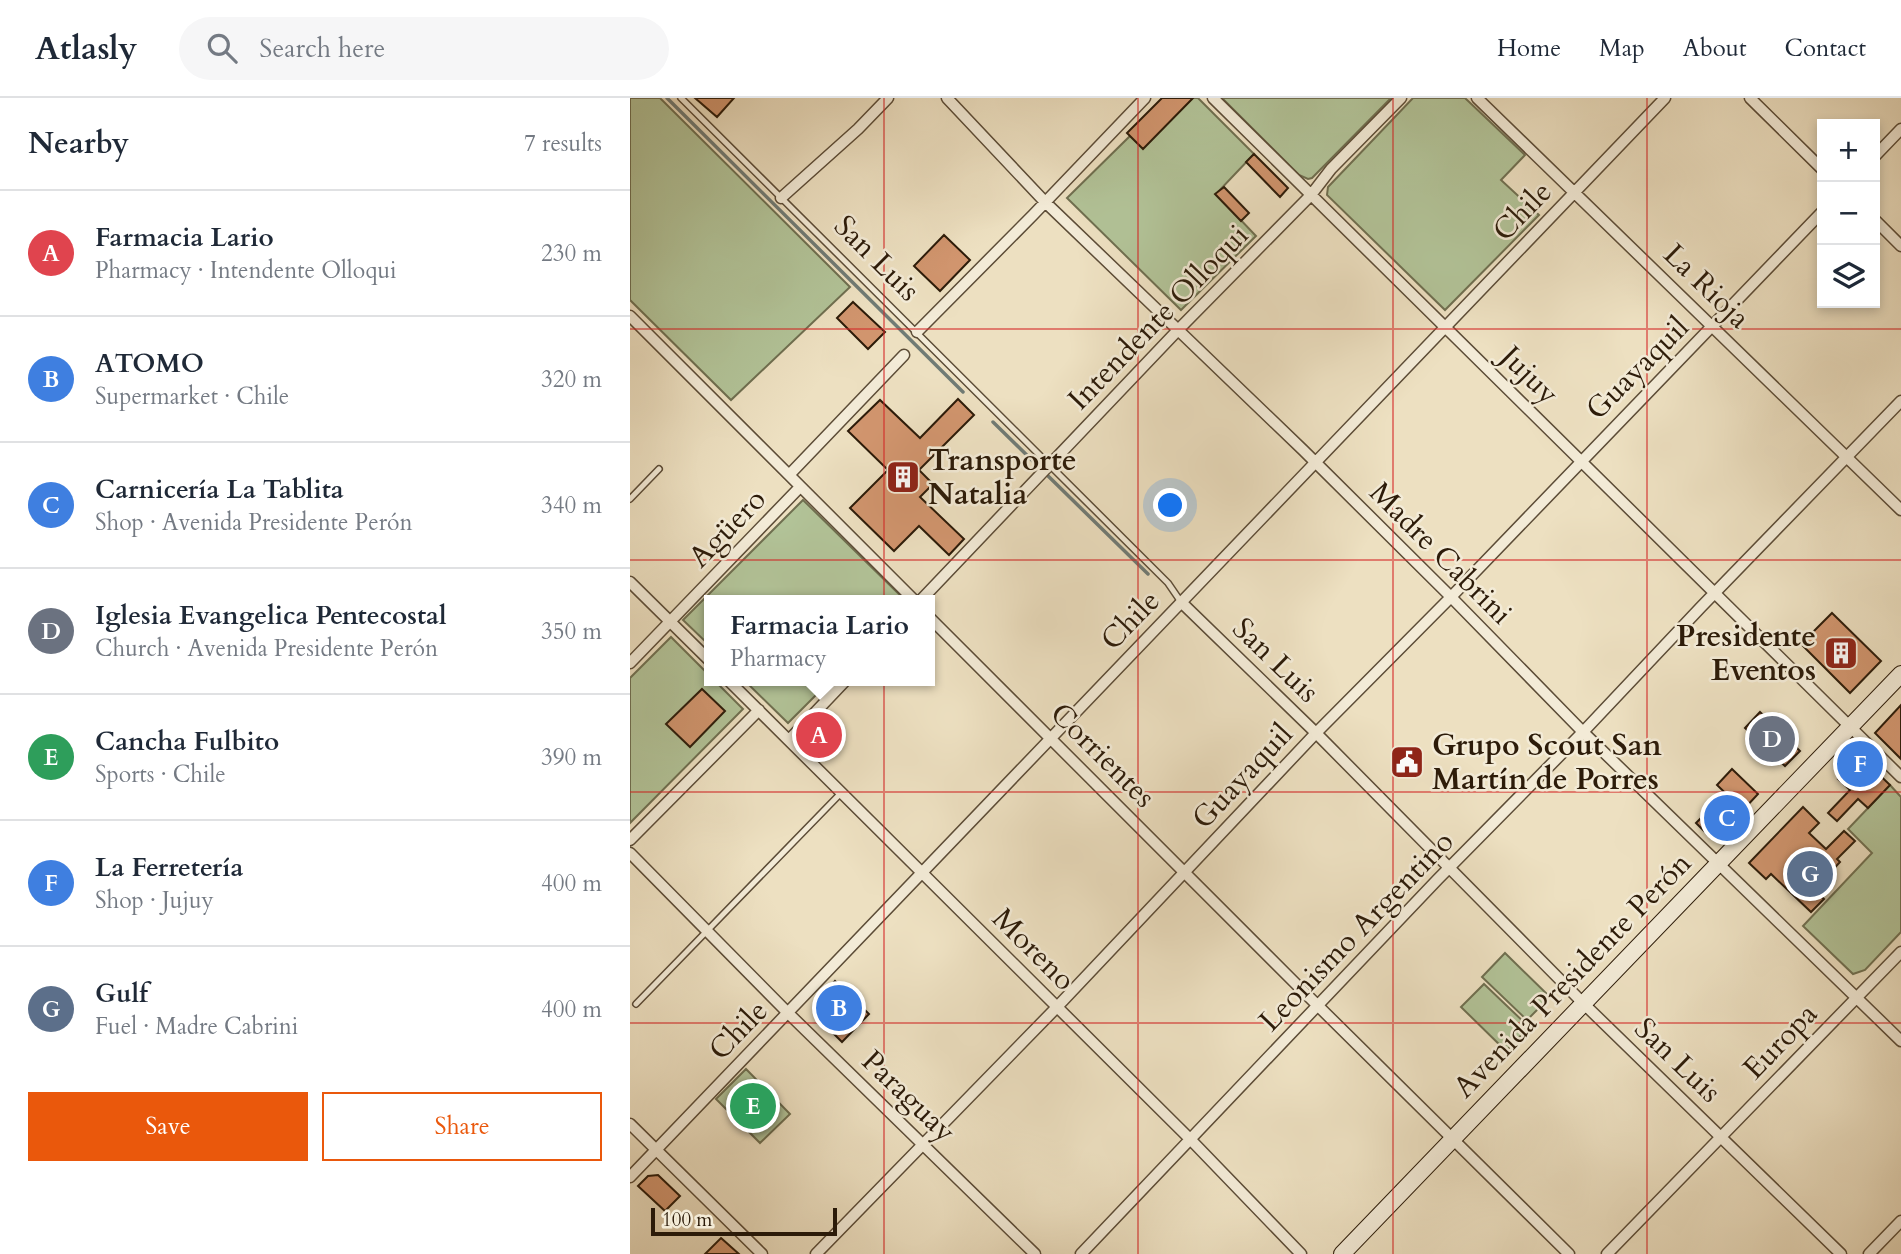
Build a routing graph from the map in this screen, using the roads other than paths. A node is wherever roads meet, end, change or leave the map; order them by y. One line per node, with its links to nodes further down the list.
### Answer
1 (681, 98): 15 (lane, San Luis)
2 (888, 98): 15 (street)
3 (947, 98): 16 (street, Madre Cabrini)
4 (1145, 98): 16 (street)
5 (1213, 98): 14 (street, Jujuy)
6 (1401, 98): 14 (street, Intendente Olloqui)
7 (1477, 98): 13 (street, La Rioja)
8 (1665, 98): 13 (street, Chile)
9 (1750, 98): 12 (street)
10 (1901, 129): 11 (street)
11 (1880, 151)
12 (1817, 164)
13 (1575, 192): 21 (street, Chile); 22 (street, La Rioja)
14 (1311, 195): 21 (street, Jujuy); 23 (street, Intendente Olloqui)
15 (781, 198): 24 (lane, San Luis)
16 (1045, 202): 23 (street, Madre Cabrini); 24 (street)
17 (1817, 217): 22 (street, Guayaquil)
18 (1880, 225): 19 (street)
19 (1901, 246)
20 (632, 321): 32 (street)
21 (1446, 326): 28 (street, Jujuy); 29 (street, Chile)
22 (1713, 326): 27 (street, La Rioja); 28 (street, Guayaquil)
23 (1178, 330): 29 (street, Madre Cabrini); 30 (street, Intendente Olloqui)
24 (917, 332): 30 (lane, San Luis)
25 (904, 355): 32 (street, Agüero)
26 (1901, 401): 27 (street, Leonismo Argentino)
27 (1846, 458): 35 (street, La Rioja); 37 (street, Leonismo Argentino)
28 (1581, 461): 37 (street, Jujuy); 40 (street, Guayaquil)
29 (1315, 463): 40 (street, Madre Cabrini); 41 (street, Chile)
30 (1050, 466): 39 (street, Intendente Olloqui); 41 (lane, San Luis)
31 (659, 469): 34 (lane)
32 (789, 475): 33 (street)
33 (800, 486): 38 (street); 42 (street, Agüero)
34 (630, 499)
35 (1901, 510)
36 (630, 582): 42 (street)
37 (1714, 593): 50 (street, Jujuy); 51 (street, Leonismo Argentino)
38 (909, 595)
39 (926, 595)
40 (1451, 597): 51 (street, Madre Cabrini); 52 (street, Guayaquil)
41 (1181, 602): 52 (street, San Luis); 53 (street, Chile)
42 (670, 622): 44 (street); 45 (street, Agüero)
43 (935, 623): 53 (street, Corrientes)
44 (704, 655)
45 (630, 663)
46 (1901, 674): 50 (main road, Avenida Presidente Perón)
47 (734, 686): 49 (street, Moreno)
48 (840, 686): 54 (street)
49 (759, 710): 54 (street, Moreno); 57 (street)
50 (1850, 727): 55 (street, Jujuy); 59 (main road, Avenida Presidente Perón)
51 (1583, 732): 59 (street, Madre Cabrini); 60 (street, Leonismo Argentino)
52 (1316, 733): 60 (street, San Luis); 61 (street, Guayaquil)
53 (1051, 738): 61 (street, Corrientes); 62 (street, Chile)
54 (789, 740): 56 (street, Moreno)
55 (1901, 777)
56 (842, 792): 62 (street, Moreno); 63 (lane)
57 (630, 840)
58 (630, 853): 63 (street, Paraguay)
59 (1718, 863): 65 (street, Madre Cabrini); 66 (main road, Avenida Presidente Perón)
60 (1451, 867): 66 (street, San Luis); 68 (street, Leonismo Argentino)
61 (1185, 872): 68 (street, Corrientes); 69 (street, Guayaquil)
62 (922, 873): 69 (street, Moreno); 70 (street, Chile)
63 (707, 931): 67 (lane); 70 (street, Paraguay)
64 (1901, 952): 65 (street, Europa)
65 (1857, 997): 71 (street, Madre Cabrini); 73 (street, Europa)
66 (1583, 1003): 73 (street, San Luis); 74 (main road, Avenida Presidente Perón)
67 (636, 1004)
68 (1317, 1005): 74 (street, Corrientes); 75 (street, Leonismo Argentino)
69 (1057, 1007): 75 (street, Moreno); 76 (street, Guayaquil)
70 (788, 1013): 76 (street, Paraguay); 77 (street, Chile)
71 (1901, 1041)
72 (630, 1124): 77 (street)
73 (1721, 1136): 87 (street, Europa); 88 (street, San Luis)
74 (1453, 1139): 85 (main road, Avenida Presidente Perón); 86 (street, Corrientes)
75 (1191, 1140): 83 (street, Leonismo Argentino); 84 (street, Moreno)
76 (923, 1144): 81 (street, Guayaquil); 82 (street, Paraguay)
77 (656, 1150): 78 (street, Chile); 80 (street)
78 (630, 1177)
79 (1901, 1221): 89 (street)
80 (762, 1254)
81 (816, 1254)
82 (1035, 1254)
83 (1081, 1254)
84 (1301, 1254)
85 (1342, 1254)
86 (1569, 1254)
87 (1607, 1254)
88 (1841, 1254)
89 (1869, 1254)

